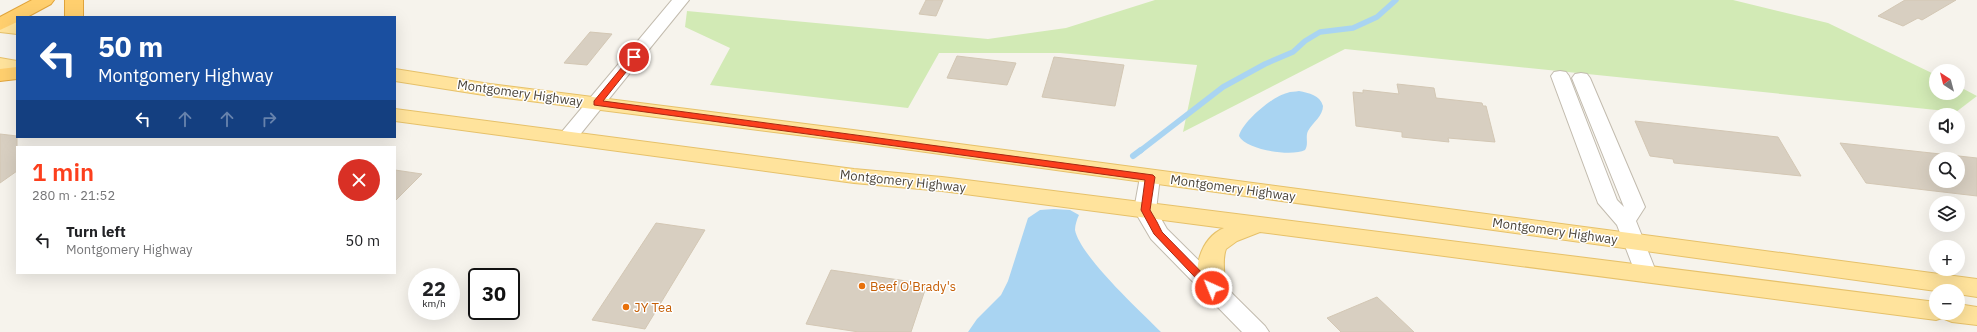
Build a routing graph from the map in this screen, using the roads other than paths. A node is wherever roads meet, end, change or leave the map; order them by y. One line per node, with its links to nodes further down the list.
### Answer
1 (45, 0): 5 (highway)
2 (74, 0): 6 (highway)
3 (681, 0): 16 (street)
4 (16, 16): 7 (highway)
5 (16, 16)
6 (74, 16)
7 (0, 25): 8 (main road)
8 (16, 28)
9 (0, 64): 10 (main road)
10 (16, 67)
11 (16, 72): 12 (highway)
12 (0, 75)
13 (396, 75): 16 (main road, Montgomery Highway)
14 (1560, 76): 22 (street)
15 (1581, 78): 22 (street)
16 (597, 103): 18 (street); 19 (main road, Montgomery Highway)
17 (396, 115): 18 (main road, Montgomery Highway)
18 (567, 138): 20 (main road, Montgomery Highway)
19 (1150, 177): 20 (street); 22 (main road, Montgomery Highway)
20 (1145, 210): 21 (main road, Montgomery Highway); 24 (street)
21 (1259, 224): 23 (main road, Montgomery Highway); 24 (main road)
22 (1630, 231): 23 (street); 25 (main road, Montgomery Highway)
23 (1646, 274): 26 (main road, Montgomery Highway)
24 (1212, 288): 29 (street)
25 (1977, 288)
26 (1929, 310)
27 (1965, 315): 28 (main road)
28 (1977, 316)
29 (1257, 332)

